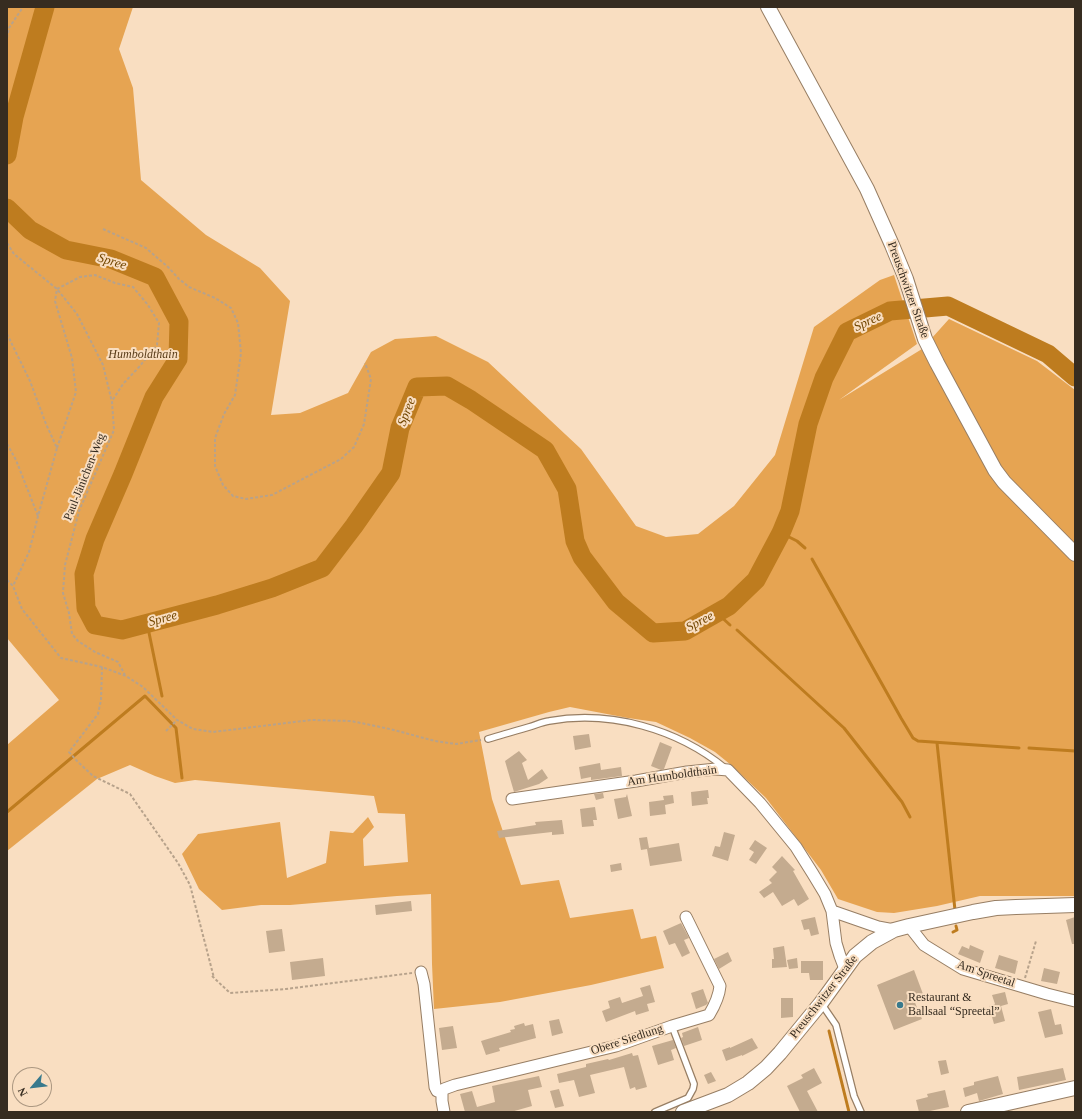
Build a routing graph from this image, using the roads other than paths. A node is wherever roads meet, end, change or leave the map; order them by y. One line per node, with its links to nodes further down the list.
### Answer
1 (768, 7): 2 (street, Preuschwitzer Straße)
2 (1075, 554)
3 (488, 739): 4 (lane)
4 (728, 770): 5 (street, Am Humboldthain); 7 (street, Am Humboldthain)
5 (512, 799)
6 (1075, 904): 9 (street, Preuschwitzer Straße)
7 (832, 912): 10 (street); 11 (street, Am Humboldthain)
8 (686, 917): 15 (street, Obere Siedlung)
9 (909, 926): 10 (street, Preuschwitzer Straße); 13 (street, Am Spreetal)
10 (894, 930): 11 (street, Preuschwitzer Straße)
11 (845, 969): 14 (street, Preuschwitzer Straße)
12 (421, 972): 17 (street)
13 (1075, 1001)
14 (821, 1003): 20 (street, Preuschwitzer Straße); 21 (lane)
15 (672, 1026): 17 (street, Obere Siedlung); 19 (lane)
16 (1075, 1088): 22 (street)
17 (442, 1093): 18 (street)
18 (444, 1112)
19 (654, 1112)
20 (683, 1112)
21 (861, 1112)
22 (968, 1112)

